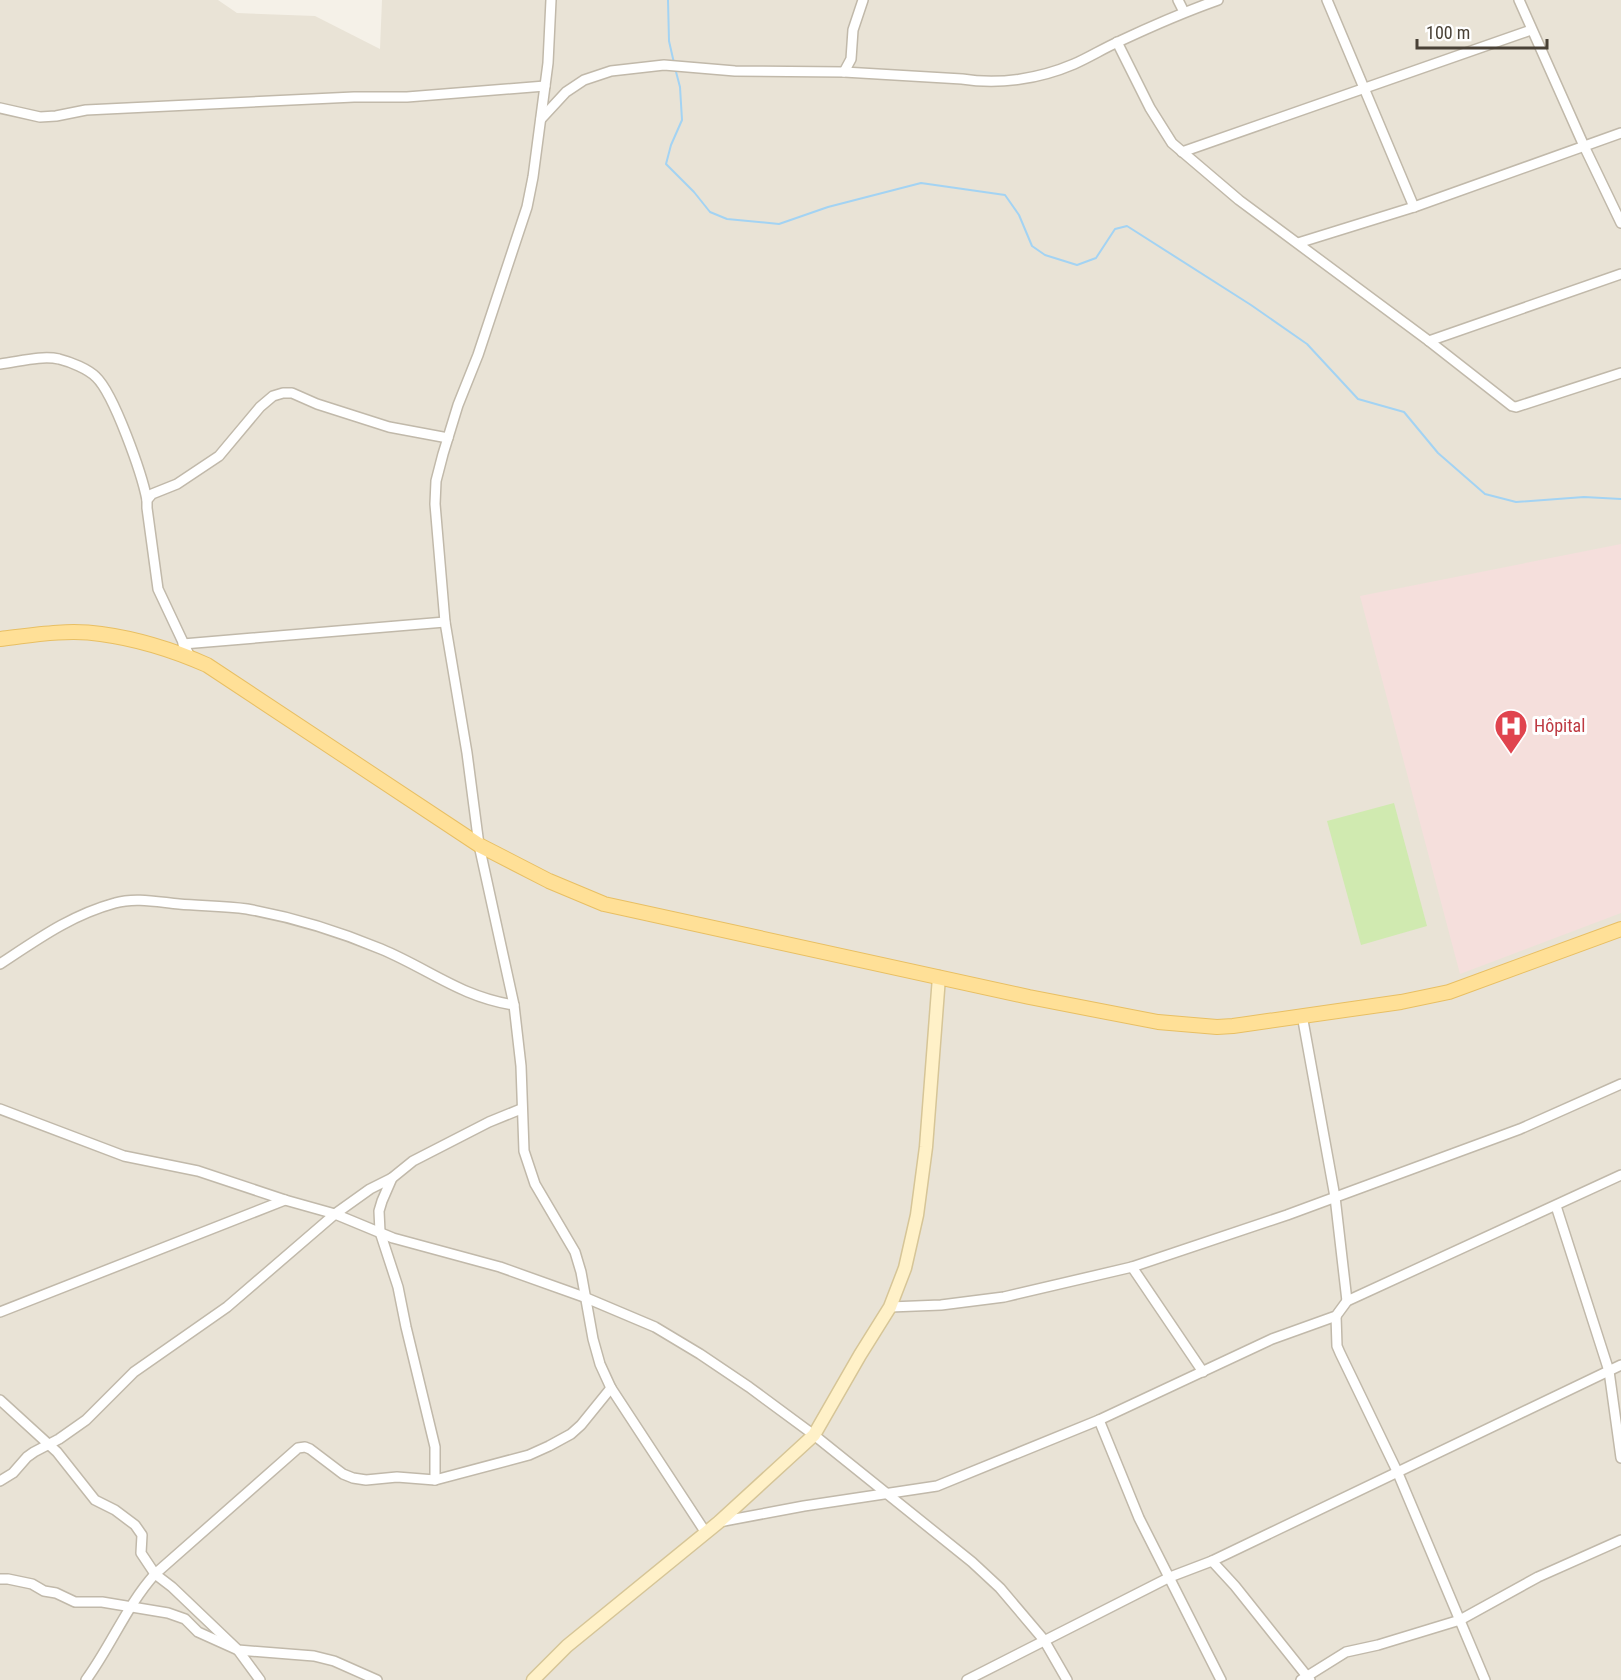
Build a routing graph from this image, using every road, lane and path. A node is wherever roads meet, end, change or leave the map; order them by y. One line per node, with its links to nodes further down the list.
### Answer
1 (551, 0): 11 (street)
2 (863, 0): 10 (street)
3 (1178, 0): 7 (street)
4 (1218, 0): 7 (street)
5 (1327, 0): 12 (street)
6 (1519, 0): 8 (street)
7 (1184, 12): 9 (street)
8 (1531, 30): 12 (street); 16 (street)
9 (1117, 42): 10 (street); 17 (street)
10 (844, 72): 14 (street)
11 (545, 86): 13 (street); 14 (street)
12 (1363, 87): 17 (street); 18 (street)
13 (0, 108)
14 (540, 120): 25 (street)
15 (1621, 133): 16 (street)
16 (1584, 146): 18 (street); 19 (street)
17 (1182, 152): 20 (street)
18 (1414, 207): 20 (street)
19 (1621, 224)
20 (1298, 243): 22 (street)
21 (1621, 274): 22 (street)
22 (1429, 341): 24 (street)
23 (0, 364): 26 (street)
24 (1621, 373)
25 (448, 438): 26 (street); 27 (street)
26 (147, 500): 29 (street)
27 (445, 621): 29 (street); 31 (street)
28 (0, 639): 30 (main road)
29 (183, 644): 30 (street)
30 (190, 657): 31 (main road)
31 (479, 845): 34 (main road); 35 (street)
32 (1621, 929): 36 (main road)
33 (0, 964): 35 (street)
34 (939, 977): 36 (main road); 50 (main road)
35 (514, 1005): 39 (street)
36 (1302, 1015): 42 (street)
37 (1621, 1084): 42 (street)
38 (0, 1109): 43 (street)
39 (521, 1109): 41 (street); 48 (street)
40 (1621, 1175): 44 (street)
41 (392, 1178): 45 (street); 46 (street)
42 (1335, 1197): 47 (street); 49 (street)
43 (285, 1200): 45 (street); 51 (street)
44 (1556, 1206): 49 (street); 54 (street)
45 (335, 1214): 46 (street); 60 (street)
46 (380, 1232): 48 (street); 63 (street)
47 (1132, 1267): 50 (street); 55 (street)
48 (584, 1297): 56 (street); 59 (street)
49 (1347, 1301): 52 (street)
50 (890, 1307): 59 (main road)
51 (0, 1312)
52 (1336, 1316): 55 (street); 62 (street)
53 (1621, 1365): 54 (street)
54 (1610, 1371): 61 (street); 62 (street)
55 (1203, 1372): 58 (street)
56 (611, 1388): 63 (street); 67 (street)
57 (0, 1400): 60 (street)
58 (1099, 1420): 65 (street); 71 (street)
59 (814, 1435): 65 (street); 66 (main road)
60 (48, 1445): 64 (street); 70 (street)
61 (1621, 1458)
62 (1396, 1471): 69 (street); 74 (street)
63 (435, 1480): 70 (street)
64 (0, 1481)
65 (886, 1492): 66 (street); 75 (street)
66 (719, 1522): 67 (main road)
67 (706, 1533): 81 (main road)
68 (1621, 1540): 74 (street)
69 (1212, 1561): 71 (street); 77 (street)
70 (155, 1574): 73 (street); 76 (street)
71 (1170, 1577): 75 (street); 84 (street)
72 (0, 1579): 73 (street)
73 (131, 1606): 76 (street); 78 (street)
74 (1460, 1620): 77 (street); 85 (street)
75 (1044, 1640): 82 (street); 83 (street)
76 (238, 1650): 79 (street); 80 (street)
77 (1306, 1678)
78 (86, 1680)
79 (260, 1680)
80 (377, 1680)
81 (533, 1680)
82 (967, 1680)
83 (1067, 1680)
84 (1221, 1680)
85 (1485, 1680)

